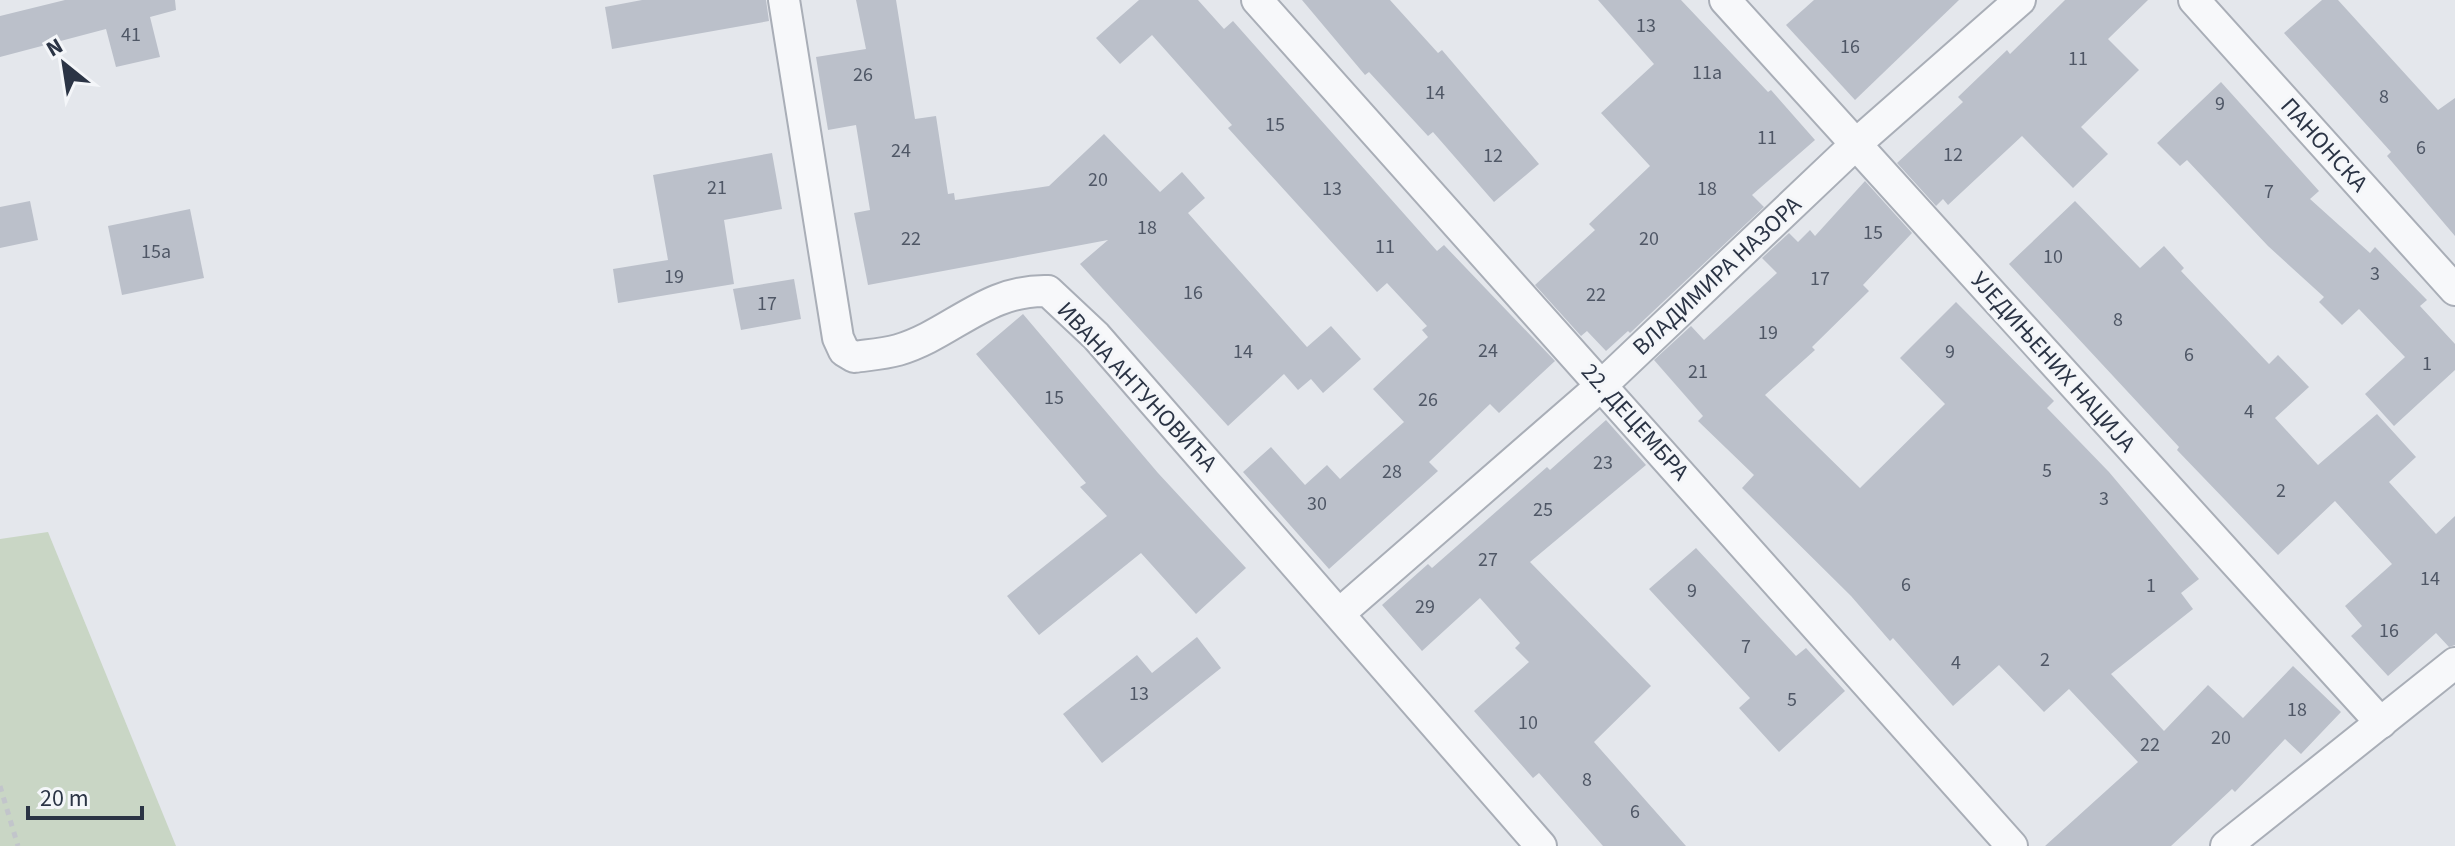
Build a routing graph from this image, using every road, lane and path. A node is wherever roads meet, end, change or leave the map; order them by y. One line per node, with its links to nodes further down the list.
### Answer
1 (784, 0): 9 (street, ИВАНА АНТУНОВИЋА)
2 (1257, 0): 8 (street, 22. ДЕЦЕМБРА)
3 (1725, 0): 6 (street, УЈЕДИЊЕНИХ НАЦИЈА)
4 (2020, 0): 6 (street, ВЛАДИМИРА НАЗОРА)
5 (2194, 0): 7 (street, ПАНОНСКА)
6 (1856, 144): 8 (street, ВЛАДИМИРА НАЗОРА); 11 (street, УЈЕДИЊЕНИХ НАЦИЈА)
7 (2455, 290)
8 (1602, 385): 9 (street, ВЛАДИМИРА НАЗОРА); 15 (street, 22. ДЕЦЕМБРА)
9 (1340, 613): 14 (street, ИВАНА АНТУНОВИЋА)
10 (2455, 663): 11 (street)
11 (2381, 723): 16 (street)
12 (0, 786): 13 (path)
13 (18, 846)
14 (1541, 846)
15 (2012, 846)
16 (2226, 846)

